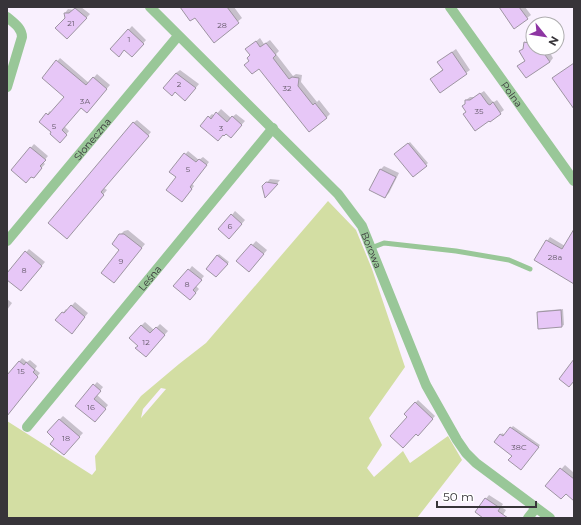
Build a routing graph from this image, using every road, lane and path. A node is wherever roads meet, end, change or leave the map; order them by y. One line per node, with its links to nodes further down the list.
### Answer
1 (150, 7): 4 (street, Borowa)
2 (450, 7): 7 (street, Polna)
3 (7, 17): 5 (street)
4 (178, 36): 6 (street, Borowa); 8 (street, Słoneczna)
5 (7, 87)
6 (272, 128): 9 (street, Borowa); 11 (street, Leśna)
7 (574, 181)
8 (7, 241)
9 (371, 248): 10 (lane); 12 (street, Borowa)
10 (530, 269)
11 (27, 427)
12 (536, 508): 13 (street); 14 (street, Borowa)
13 (528, 518)
14 (550, 518)

